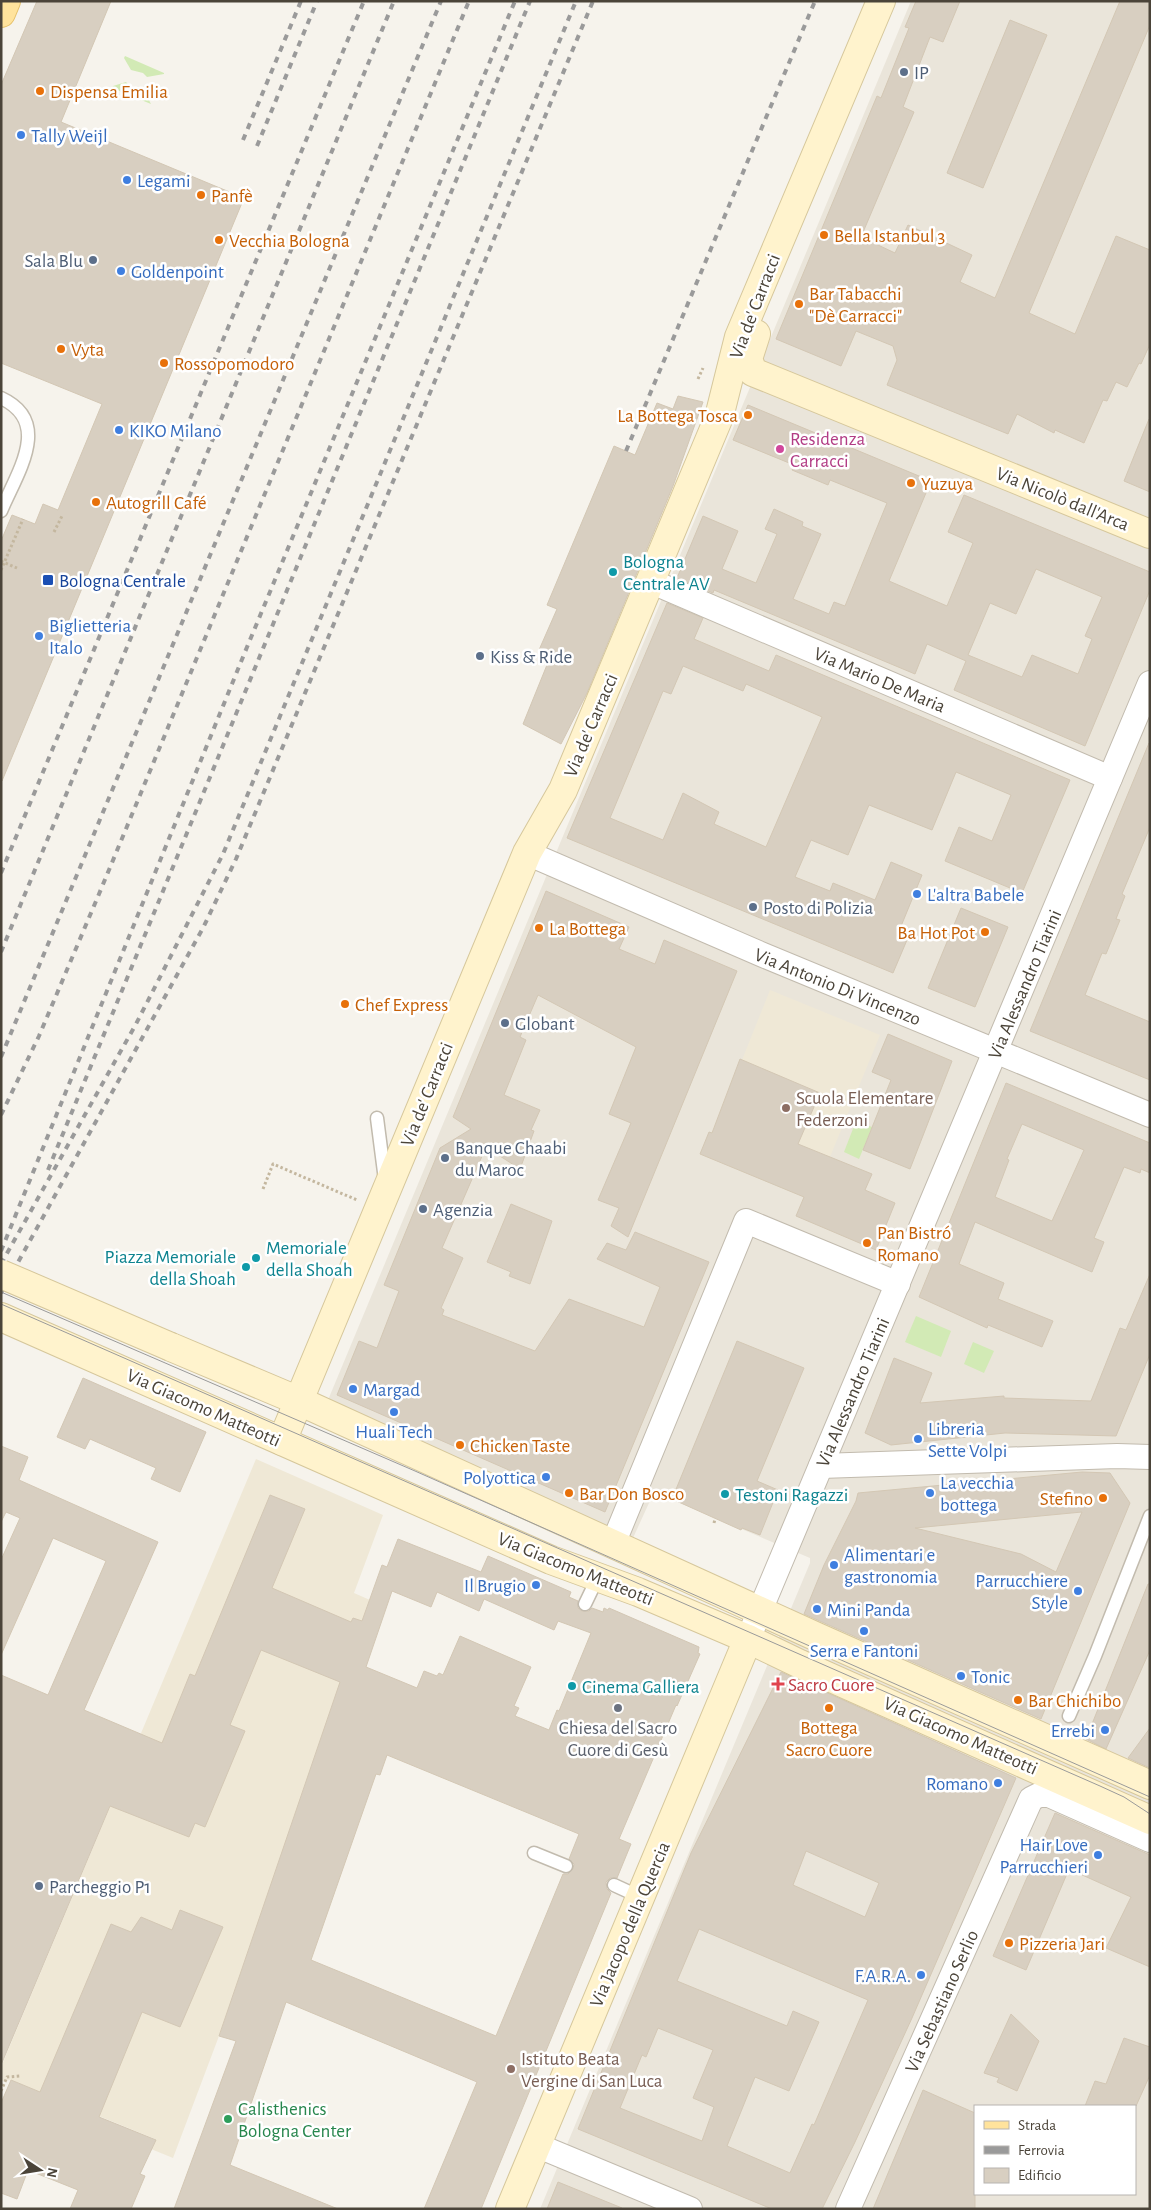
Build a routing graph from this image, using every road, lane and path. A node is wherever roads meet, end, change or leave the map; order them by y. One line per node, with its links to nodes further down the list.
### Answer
1 (6, 1): 4 (main road)
2 (881, 1): 15 (street, Via de' Carracci)
3 (890, 1): 5 (street, Via de' Carracci)
4 (1, 13)
5 (753, 372): 11 (street, Via Nicolò dall'Arca)
6 (1, 398): 7 (lane)
7 (1, 511)
8 (62, 516): 10 (path)
9 (23, 519): 12 (path)
10 (54, 532)
11 (1150, 534)
12 (3, 562): 13 (path); 14 (path)
13 (17, 568)
14 (1, 570)
15 (650, 581): 17 (street, Via Mario De Maria); 18 (street, Via de' Carracci)
16 (1150, 683): 17 (street, Via Alessandro Tiarini)
17 (1110, 778): 19 (street, Via Alessandro Tiarini)
18 (527, 853): 19 (street, Via Antonio Di Vincenzo); 23 (street, Via de' Carracci)
19 (995, 1051): 20 (street, Via Antonio Di Vincenzo); 25 (street, Via Alessandro Tiarini)
20 (1150, 1115)
21 (377, 1118): 23 (lane)
22 (263, 1189): 23 (path)
23 (376, 1198): 27 (street, Via de' Carracci)
24 (1, 1274): 27 (street, Via Giacomo Matteotti, bridge)
25 (898, 1284): 30 (street, Via Alessandro Tiarini); 32 (street, Via Giacomo Matteotti)
26 (1, 1317): 28 (street, Via Giacomo Matteotti)
27 (299, 1401): 28 (street, Via de' Carracci); 32 (street, Via Giacomo Matteotti)
28 (282, 1441): 33 (street, Via Giacomo Matteotti)
29 (1150, 1457): 30 (street)
30 (821, 1466): 35 (street, Via Alessandro Tiarini)
31 (1150, 1516): 37 (lane)
32 (613, 1544): 35 (street, Via Giacomo Matteotti)
33 (598, 1578): 34 (lane); 36 (street, Via Giacomo Matteotti)
34 (585, 1604)
35 (760, 1610): 36 (street, Via Alessandro Tiarini); 38 (street, Via Giacomo Matteotti)
36 (748, 1639): 40 (street, Via Giacomo Matteotti); 45 (street, Via Jacopo della Quercia)
37 (1069, 1716)
38 (1150, 1785)
39 (1036, 1796): 41 (street, Via Giacomo Matteotti); 51 (street, Via Sebastiano Serlio)
40 (1150, 1820)
41 (1150, 1840)
42 (534, 1853): 43 (lane)
43 (566, 1866)
44 (614, 1886): 45 (lane)
45 (640, 1896): 48 (street, Via Jacopo della Quercia)
46 (20, 2076): 47 (path)
47 (1, 2091)
48 (536, 2146): 49 (street, Via Jacopo della Quercia); 50 (street)
49 (510, 2209)
50 (690, 2209)
51 (848, 2209)

